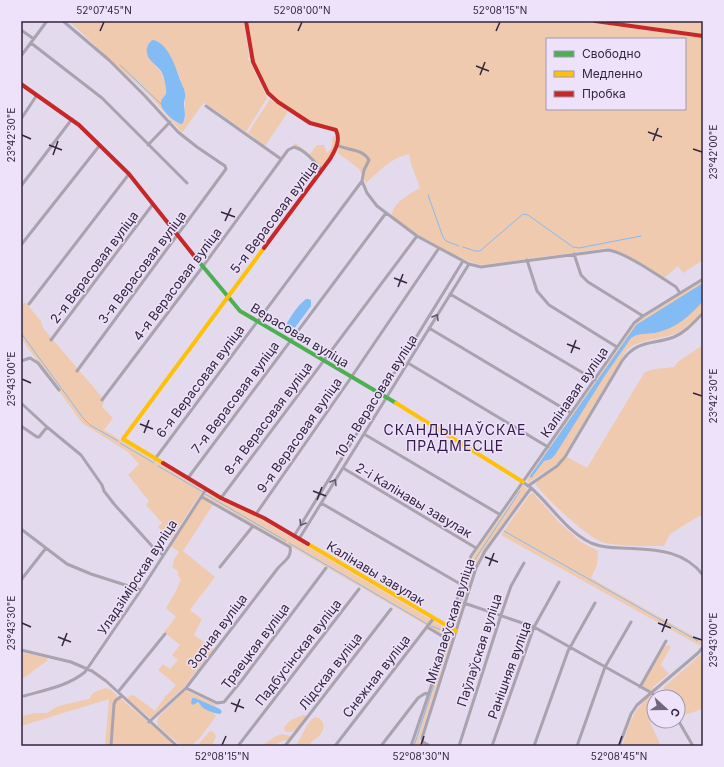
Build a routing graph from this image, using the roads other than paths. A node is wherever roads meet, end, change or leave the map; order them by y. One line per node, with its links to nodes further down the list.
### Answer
1 (46, 21): 7 (street)
2 (62, 21): 15 (street)
3 (246, 21): 18 (street)
4 (595, 21): 6 (street)
5 (21, 30): 7 (street)
6 (703, 36)
7 (34, 39): 8 (street)
8 (31, 43): 9 (street); 17 (street)
9 (21, 56)
10 (21, 84): 11 (street, Верасовая вуліца)
11 (37, 95): 13 (street); 14 (street, Верасовая вуліца)
12 (206, 106): 19 (street)
13 (21, 119)
14 (72, 119): 16 (street, Верасовая вуліца); 24 (street)
15 (170, 122): 17 (street); 27 (street, 3-я Верасовая вуліца)
16 (100, 145): 21 (street, Верасовая вуліца); 29 (street)
17 (148, 145): 23 (street)
18 (337, 146): 20 (street, 5-я Верасовая вуліца); 22 (street, 6-я Верасовая вуліца)
19 (281, 159): 20 (street, 4-я Верасовая вуліца); 35 (street, 4-я Верасовая вуліца)
20 (322, 170): 39 (street, 5-я Верасовая вуліца)
21 (129, 174): 25 (street, Верасовая вуліца); 40 (street)
22 (362, 181): 26 (street); 43 (street, 6-я Верасовая вуліца)
23 (187, 183)
24 (21, 186)
25 (154, 204): 27 (street, Верасовая вуліца); 45 (street, 2-я Верасовая вуліца)
26 (386, 213): 28 (street); 46 (street, 7-я Верасовая вуліца)
27 (178, 235): 35 (street, Верасовая вуліца); 51 (street, 3-я Верасовая вуліца)
28 (417, 236): 30 (street); 49 (street, 8-я Верасовая вуліца)
29 (21, 245)
30 (439, 248): 33 (street); 52 (street, 9-я Верасовая вуліца)
31 (574, 254): 32 (street); 37 (street); 42 (street)
32 (527, 260): 34 (street); 47 (street)
33 (463, 261): 34 (street); 55 (street, 10-я Верасовая вуліца)
34 (469, 264): 38 (street, 10-я Верасовая вуліца)
35 (203, 266): 39 (street, Верасовая вуліца); 57 (street, 4-я Верасовая вуліца)
36 (703, 279): 37 (street, Калінавая вуліца)
37 (680, 293): 42 (street, Калінавая вуліца)
38 (450, 294): 44 (street, 10-я Верасовая вуліца, one-way to 38); 53 (street)
39 (228, 297): 43 (street, Верасовая вуліца); 63 (street, 5-я Верасовая вуліца)
40 (29, 304)
41 (703, 313): 69 (street, Калінавая вуліца)
42 (643, 316): 47 (street, Калінавая вуліца)
43 (257, 322): 46 (street, Верасовая вуліца); 65 (street, 6-я Верасовая вуліца)
44 (429, 328): 50 (street, 10-я Верасовая вуліца); 59 (street)
45 (51, 340)
46 (289, 342): 49 (street, Верасовая вуліца); 67 (street, 7-я Верасовая вуліца)
47 (617, 347): 53 (street, Калінавая вуліца)
48 (21, 361): 54 (street)
49 (323, 361): 52 (street, Верасовая вуліца); 71 (street, 8-я Верасовая вуліца)
50 (408, 363): 56 (street, 10-я Верасовая вуліца); 64 (street)
51 (76, 371)
52 (352, 378): 55 (street, Верасовая вуліца); 73 (street, 9-я Верасовая вуліца)
53 (595, 380): 59 (street, Калінавая вуліца)
54 (59, 390)
55 (381, 394): 56 (street, Верасовая вуліца); 77 (street, 10-я Верасовая вуліца, one-way to 77)
56 (386, 397): 62 (street, 10-я Верасовая вуліца); 68 (street, Верасовая вуліца)
57 (102, 400)
58 (21, 403): 61 (street)
59 (571, 413): 64 (street, Калінавая вуліца)
60 (21, 426): 61 (street)
61 (47, 427): 81 (street)
62 (364, 434): 66 (street, 10-я Верасовая вуліца); 74 (street)
63 (123, 439): 65 (street, Калінавы завулак)
64 (548, 447): 68 (street, Калінавая вуліца)
65 (155, 459): 67 (street, Калінавы завулак)
66 (343, 468): 72 (street, 10-я Верасовая вуліца, one-way to 66); 80 (street, 2-і Калінавы завулак)
67 (188, 478): 70 (street, Калінавы завулак)
68 (523, 482): 69 (street, Верасовая вуліца); 74 (street, Калінавая вуліца)
69 (530, 487): 85 (street, Верасовая вуліца); 91 (street, Мікалаеўская вуліца)
70 (204, 493): 71 (street, Калінавы завулак); 75 (street); 81 (street, Уладзімірская вуліца)
71 (221, 498): 73 (street, Калінавы завулак)
72 (322, 503): 78 (street, 10-я Верасовая вуліца); 88 (street)
73 (256, 514): 77 (street, Калінавы завулак)
74 (499, 514): 80 (street, Калінавая вуліца)
75 (253, 526): 83 (street); 109 (street, Зорная вуліца)
76 (21, 529): 79 (street)
77 (294, 536): 78 (street, Калінавы завулак)
78 (299, 539): 95 (street, Калінавы завулак)
79 (46, 548): 86 (street); 90 (street)
80 (476, 548): 88 (street, Калінавая вуліца)
81 (164, 555): 90 (street, Уладзімірская вуліца)
82 (524, 563): 94 (street, Паўлаўская вуліца)
83 (220, 567)
84 (326, 568): 109 (street, Траецкая вуліца)
85 (703, 575)
86 (21, 580)
87 (559, 582): 99 (street, Ранішняя вуліца)
88 (462, 585): 98 (street, Калінавая вуліца)
89 (359, 589): 121 (street, Падбусінская вуліца)
90 (141, 590): 107 (street, Уладзімірская вуліца)
91 (464, 603): 94 (street); 100 (street, Мікалаеўская вуліца)
92 (595, 603): 103 (street)
93 (391, 609): 122 (street, Лідская вуліца)
94 (501, 615): 99 (street); 127 (street, Паўлаўская вуліца)
95 (433, 619): 97 (street, Снежная вуліца); 98 (street, Калінавы завулак)
96 (631, 622): 106 (street)
97 (427, 627): 113 (street); 123 (street, Снежная вуліца)
98 (448, 627): 100 (street, Калінавы завулак)
99 (534, 627): 103 (street); 128 (street, Ранішняя вуліца)
100 (456, 631): 126 (street, Мікалаеўская вуліца)
101 (165, 634): 112 (street)
102 (666, 640): 108 (street)
103 (570, 647): 106 (street); 129 (street)
104 (703, 647): 110 (street)
105 (21, 650): 107 (street)
106 (605, 667): 108 (street); 130 (street)
107 (88, 668): 112 (street); 114 (street, Уладзімірская вуліца)
108 (640, 687): 111 (street)
109 (186, 688): 117 (street, Зорная вуліца)
110 (656, 689)
111 (646, 690)
112 (118, 692): 115 (street)
113 (429, 693): 124 (street); 125 (street)
114 (24, 696)
115 (122, 696): 117 (street); 119 (street)
116 (646, 698): 131 (street)
117 (149, 722): 120 (street)
118 (683, 729): 132 (street)
119 (111, 746)
120 (177, 746)
121 (238, 746)
122 (285, 746)
123 (335, 746)
124 (381, 746)
125 (411, 746)
126 (430, 746)
127 (459, 746)
128 (492, 746)
129 (534, 746)
130 (577, 746)
131 (619, 746)
132 (693, 746)

